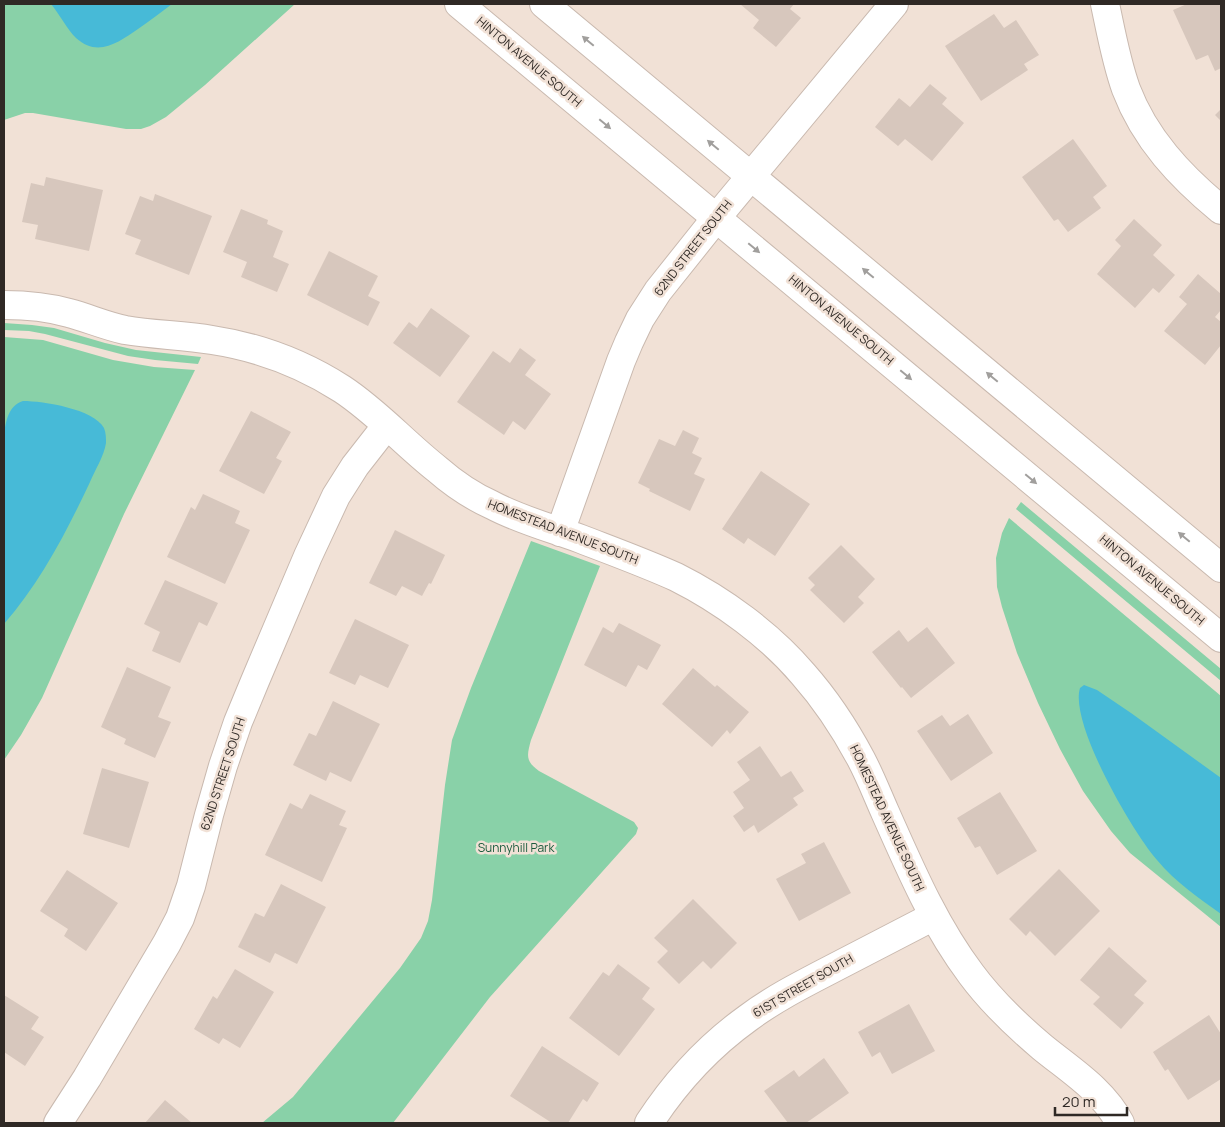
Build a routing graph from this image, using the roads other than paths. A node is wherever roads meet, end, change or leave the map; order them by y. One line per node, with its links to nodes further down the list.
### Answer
1 (460, 4): 7 (street, HINTON AVENUE SOUTH, one-way to 7)
2 (544, 4): 5 (street, one-way to 2)
3 (894, 4): 5 (street, 62ND STREET SOUTH)
4 (1105, 4): 6 (street)
5 (751, 176): 7 (street, 62ND STREET SOUTH); 11 (street, one-way to 5)
6 (1221, 210)
7 (716, 217): 10 (street, 62ND STREET SOUTH); 12 (street, HINTON AVENUE SOUTH, one-way to 12)
8 (4, 305): 9 (street, HOMESTEAD AVENUE SOUTH)
9 (387, 425): 10 (street, HOMESTEAD AVENUE SOUTH); 14 (street, 62ND STREET SOUTH)
10 (560, 532): 13 (street, HOMESTEAD AVENUE SOUTH)
11 (1221, 568)
12 (1221, 638)
13 (934, 916): 15 (street, 61ST STREET SOUTH); 16 (street, HOMESTEAD AVENUE SOUTH)
14 (58, 1123)
15 (649, 1123)
16 (1120, 1123)

